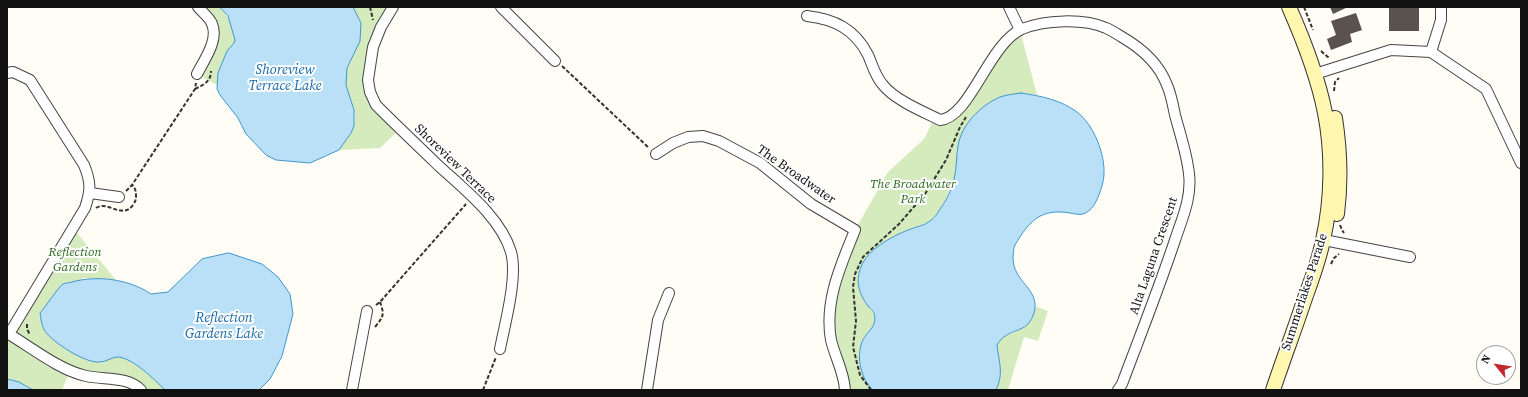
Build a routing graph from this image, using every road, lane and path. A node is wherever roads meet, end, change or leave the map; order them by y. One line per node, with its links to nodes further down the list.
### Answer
1 (198, 7): 14 (street)
2 (393, 7): 21 (street, Shoreview Terrace)
3 (501, 7): 11 (street)
4 (1009, 7): 9 (street)
5 (1289, 7): 13 (street, Summerlakes Parade)
6 (1300, 7): 13 (street, Summerlakes Parade)
7 (1441, 7): 10 (street)
8 (807, 16): 9 (street)
9 (1020, 30): 37 (street, Alta Laguna Crescent)
10 (1431, 52): 13 (street); 17 (street)
11 (555, 61): 16 (path)
12 (7, 73): 19 (street)
13 (1319, 73): 23 (street, Summerlakes Parade)
14 (197, 74): 18 (path)
15 (968, 114): 36 (path)
16 (656, 154): 35 (street, The Broadwater)
17 (1521, 163)
18 (132, 185): 20 (path); 22 (path)
19 (90, 194): 20 (street); 28 (street)
20 (119, 197)
21 (472, 197): 26 (path); 30 (street, Shoreview Terrace)
22 (94, 210)
23 (1328, 241): 24 (street); 38 (street, Summerlakes Parade); 39 (street, Summerlakes Parade)
24 (1410, 257)
25 (669, 294): 34 (street)
26 (367, 312): 32 (street)
27 (27, 322): 29 (path)
28 (8, 334): 29 (street)
29 (30, 347): 31 (street)
30 (500, 349): 33 (path)
31 (142, 390)
32 (352, 390)
33 (483, 390)
34 (646, 390)
35 (845, 390)
36 (871, 390)
37 (1118, 390)
38 (1273, 390)
39 (1282, 390)

